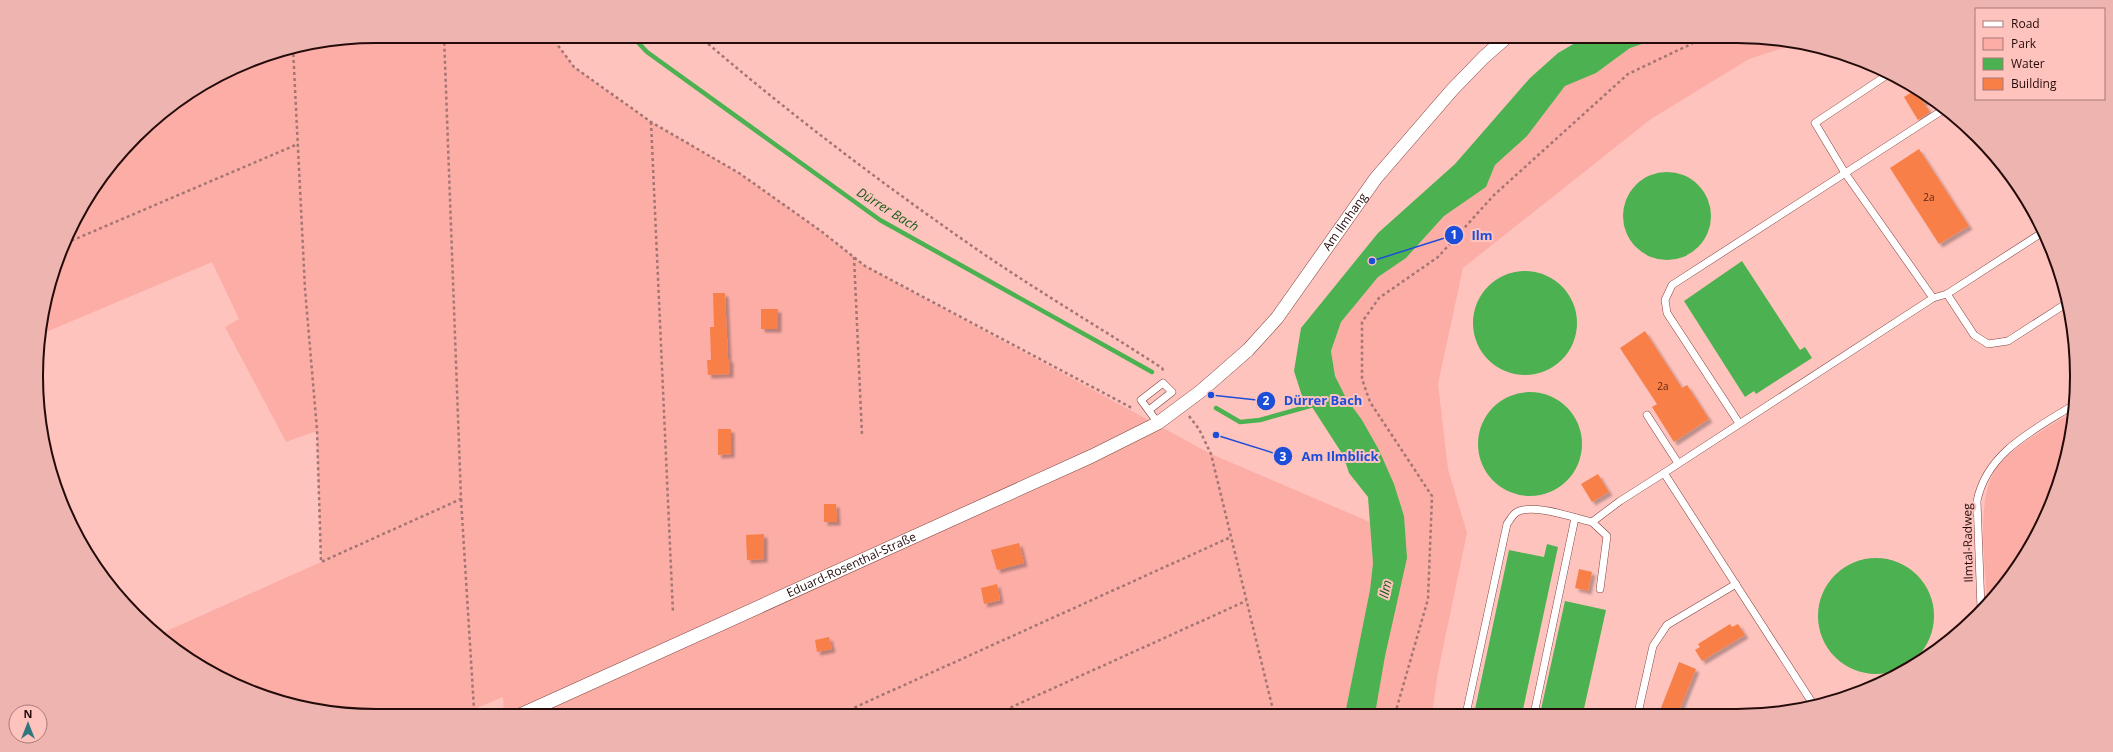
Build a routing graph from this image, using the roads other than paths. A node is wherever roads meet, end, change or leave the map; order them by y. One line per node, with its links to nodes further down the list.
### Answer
1 (1500, 43): 9 (street, Am Ilmhang)
2 (1884, 77): 4 (lane)
3 (1940, 112): 4 (lane)
4 (1845, 173): 7 (lane); 14 (lane)
5 (2039, 235): 6 (lane)
6 (1947, 294): 7 (lane); 8 (lane)
7 (1933, 298): 14 (lane)
8 (2063, 306)
9 (1182, 407): 13 (street, Eduard-Rosenthal-Straße)
10 (1149, 410): 13 (lane)
11 (2068, 411): 21 (lane, Ilmtal-Radweg)
12 (1647, 415): 15 (lane)
13 (1158, 423): 23 (street, Eduard-Rosenthal-Straße)
14 (1738, 423): 15 (lane)
15 (1678, 463): 16 (lane)
16 (1664, 472): 18 (lane); 19 (lane)
17 (1575, 518): 18 (lane); 24 (lane); 25 (lane)
18 (1592, 522): 20 (lane)
19 (1736, 584): 22 (lane); 26 (lane)
20 (1600, 589)
21 (1981, 602)
22 (1810, 701)
23 (533, 709)
24 (1467, 709)
25 (1535, 709)
26 (1639, 709)

